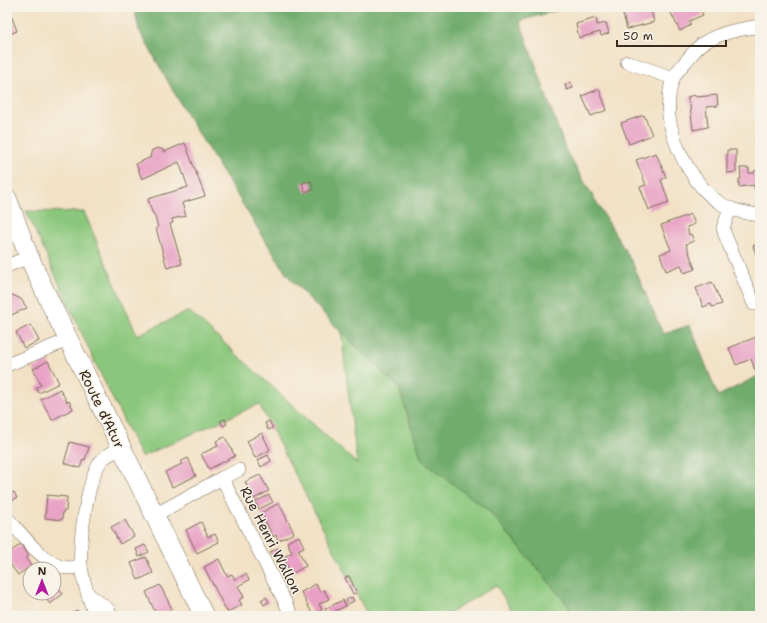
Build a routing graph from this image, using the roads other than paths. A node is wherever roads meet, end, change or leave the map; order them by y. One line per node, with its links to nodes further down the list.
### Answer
1 (760, 26): 3 (street)
2 (627, 62): 3 (street)
3 (674, 78): 5 (street)
4 (7, 198): 7 (main road, Route d'Atur)
5 (730, 208): 6 (street); 9 (street)
6 (760, 215)
7 (29, 257): 8 (street); 10 (main road, Route d'Atur)
8 (7, 266)
9 (754, 304)
10 (68, 340): 11 (street); 12 (main road, Route d'Atur)
11 (7, 365)
12 (122, 448): 15 (main road, Route d'Atur); 17 (street)
13 (239, 470): 14 (street, Rue Henri Wallon)
14 (222, 478): 15 (street, Rue Henri Wallon); 22 (street, Rue Henri Wallon)
15 (155, 515): 21 (main road, Route d'Atur)
16 (7, 518): 17 (street)
17 (81, 567): 18 (street)
18 (88, 594): 19 (street); 20 (street)
19 (96, 616)
20 (111, 616)
21 (204, 616)
22 (292, 616)

